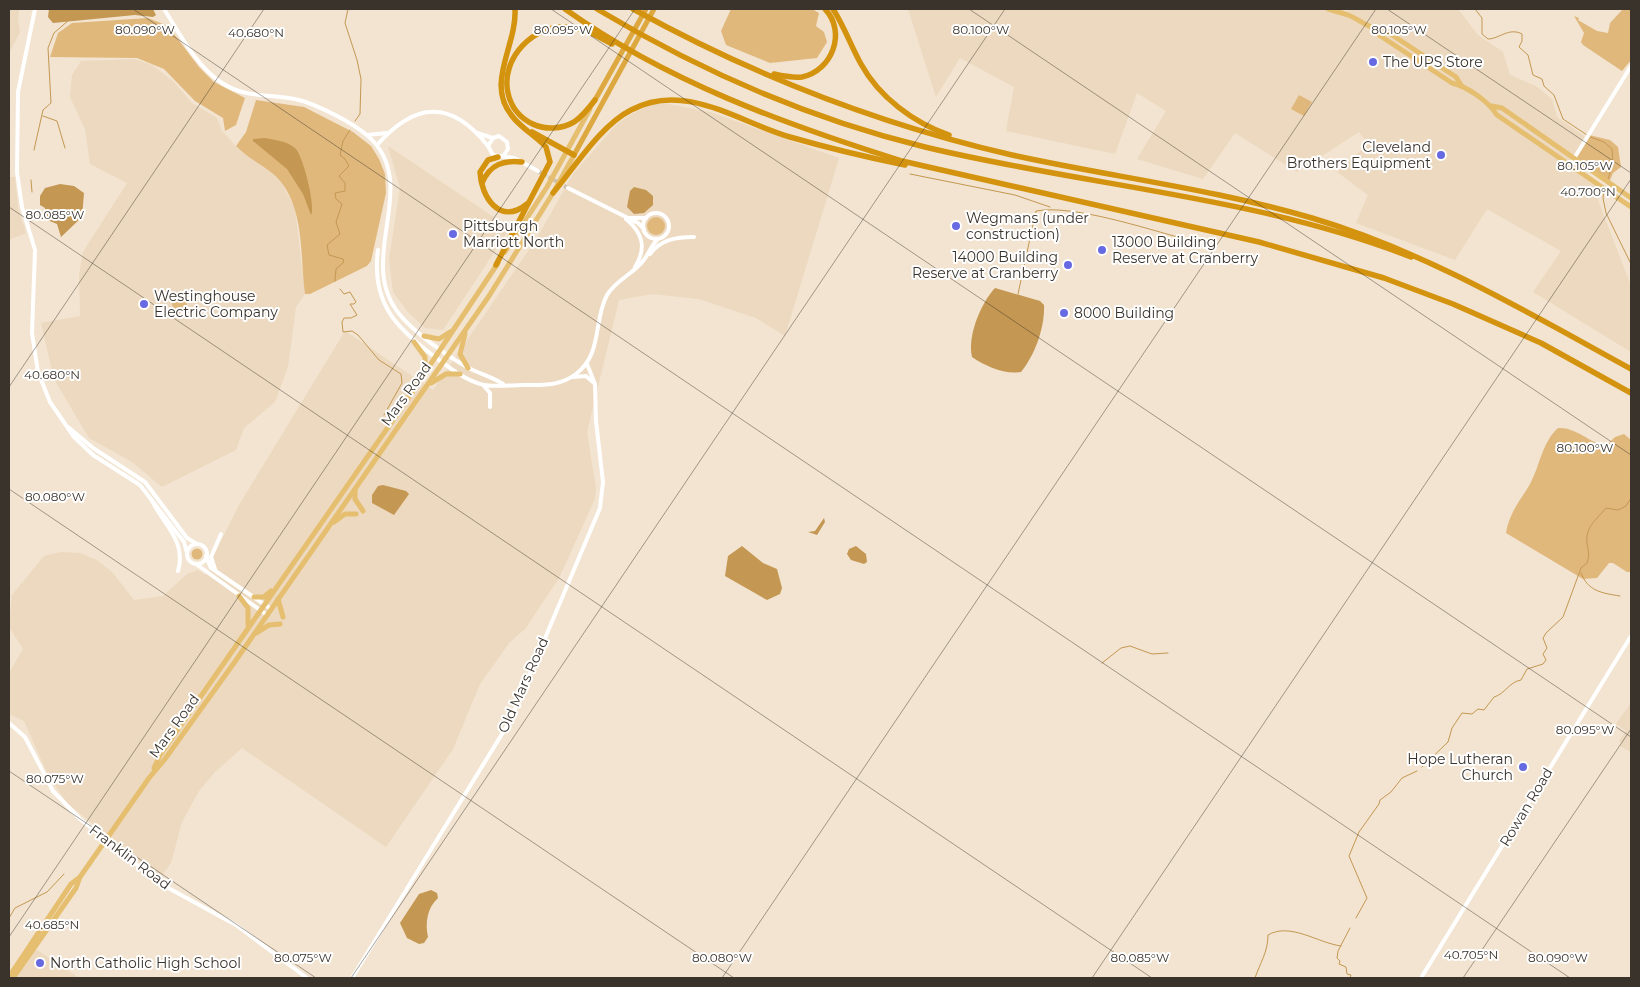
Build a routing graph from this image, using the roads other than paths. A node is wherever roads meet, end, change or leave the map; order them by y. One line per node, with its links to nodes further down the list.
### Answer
1 (35, 9): 71 (street)
2 (164, 9): 21 (street)
3 (515, 9): 18 (highway)
4 (565, 9): 14 (highway)
5 (597, 9): 50 (highway)
6 (633, 9): 13 (highway)
7 (646, 9): 16 (highway, Mars Road)
8 (825, 9): 13 (highway)
9 (833, 9): 25 (highway)
10 (1328, 9): 12 (main road)
11 (653, 10): 27 (highway, Mars Road)
12 (1344, 11): 17 (main road)
13 (732, 58): 25 (highway)
14 (653, 63): 16 (highway); 35 (highway)
15 (1631, 66): 30 (street)
16 (595, 100): 27 (main road, Mars Road)
17 (1492, 106): 30 (main road); 32 (main road)
18 (517, 122): 27 (highway); 39 (highway)
19 (388, 133): 20 (street); 21 (street); 23 (street)
20 (478, 133): 22 (street); 24 (street)
21 (367, 135): 23 (street)
22 (493, 138): 24 (street); 26 (street)
23 (377, 145): 53 (street)
24 (488, 146): 28 (street)
25 (984, 147): 50 (highway)
26 (508, 149): 28 (street); 29 (street)
27 (571, 153): 37 (main road, Mars Road); 48 (main road, Mars Road)
28 (501, 156): 29 (street); 34 (highway)
29 (514, 158): 31 (street)
30 (1575, 159): 32 (street); 38 (main road)
31 (522, 162): 33 (street); 34 (highway)
32 (1570, 165): 40 (main road)
33 (538, 171)
34 (482, 183): 39 (highway)
35 (1010, 185): 37 (highway); 69 (highway)
36 (568, 188): 41 (street)
37 (553, 193): 52 (main road, Mars Road)
38 (1631, 198)
39 (530, 200): 48 (highway)
40 (1631, 207)
41 (622, 216): 42 (street); 43 (street); 49 (street)
42 (646, 218): 43 (street); 46 (street)
43 (644, 230): 44 (street)
44 (648, 235): 46 (street); 49 (street)
45 (694, 237): 49 (street)
46 (658, 239): 49 (street)
47 (378, 250): 54 (street)
48 (496, 265): 51 (main road, Mars Road)
49 (634, 269): 59 (street)
50 (1462, 277): 61 (highway)
51 (456, 326): 53 (main road); 55 (main road, Mars Road)
52 (468, 327): 56 (main road, Mars Road); 60 (main road)
53 (424, 336): 55 (street)
54 (414, 342): 57 (street); 62 (main road)
55 (440, 350): 56 (street); 57 (main road, Mars Road)
56 (448, 355): 58 (main road, Mars Road); 60 (street)
57 (435, 357): 58 (street); 62 (main road, Mars Road)
58 (443, 362): 63 (street); 68 (main road, Mars Road)
59 (587, 364): 64 (street); 66 (street, Old Mars Road)
60 (468, 368): 65 (street)
61 (1631, 369)
62 (424, 373): 80 (main road, Mars Road)
63 (460, 374): 67 (street); 68 (main road)
64 (571, 378): 65 (street); 66 (street)
65 (503, 384): 67 (street)
66 (595, 384): 104 (street, Old Mars Road)
67 (482, 385): 70 (street)
68 (426, 387): 72 (main road, Mars Road)
69 (1631, 393)
70 (490, 407)
71 (66, 426): 73 (street); 78 (street)
72 (355, 487): 74 (main road); 76 (main road, Mars Road)
73 (148, 493): 79 (street); 83 (street)
74 (363, 512)
75 (356, 514): 76 (main road)
76 (329, 525): 87 (main road, Mars Road)
77 (221, 534): 84 (street)
78 (197, 544): 79 (street); 81 (street)
79 (187, 553): 82 (street)
80 (300, 553): 86 (main road); 88 (main road, Mars Road)
81 (206, 556): 82 (street); 84 (street)
82 (196, 564): 85 (street)
83 (178, 571)
84 (218, 572): 86 (street)
85 (239, 596): 90 (street); 94 (main road)
86 (254, 597): 88 (street)
87 (278, 598): 89 (main road, Mars Road); 92 (main road)
88 (264, 604): 89 (street); 90 (main road, Mars Road)
89 (271, 609): 91 (main road, Mars Road)
90 (260, 610): 91 (street); 94 (main road, Mars Road)
91 (267, 615): 95 (main road, Mars Road)
92 (283, 618)
93 (280, 624): 95 (main road)
94 (247, 629): 98 (main road, Mars Road)
95 (254, 634): 98 (main road, Mars Road)
96 (1631, 636): 105 (street, Rowan Road)
97 (9, 723): 99 (street, Franklin Road)
98 (150, 776): 99 (main road, Mars Road)
99 (106, 839): 100 (main road, Mars Road); 103 (street, Franklin Road)
100 (80, 877): 101 (main road, Mars Road); 102 (main road, Mars Road)
101 (9, 977)
102 (13, 978)
103 (306, 978)
104 (352, 978)
105 (1421, 978)

